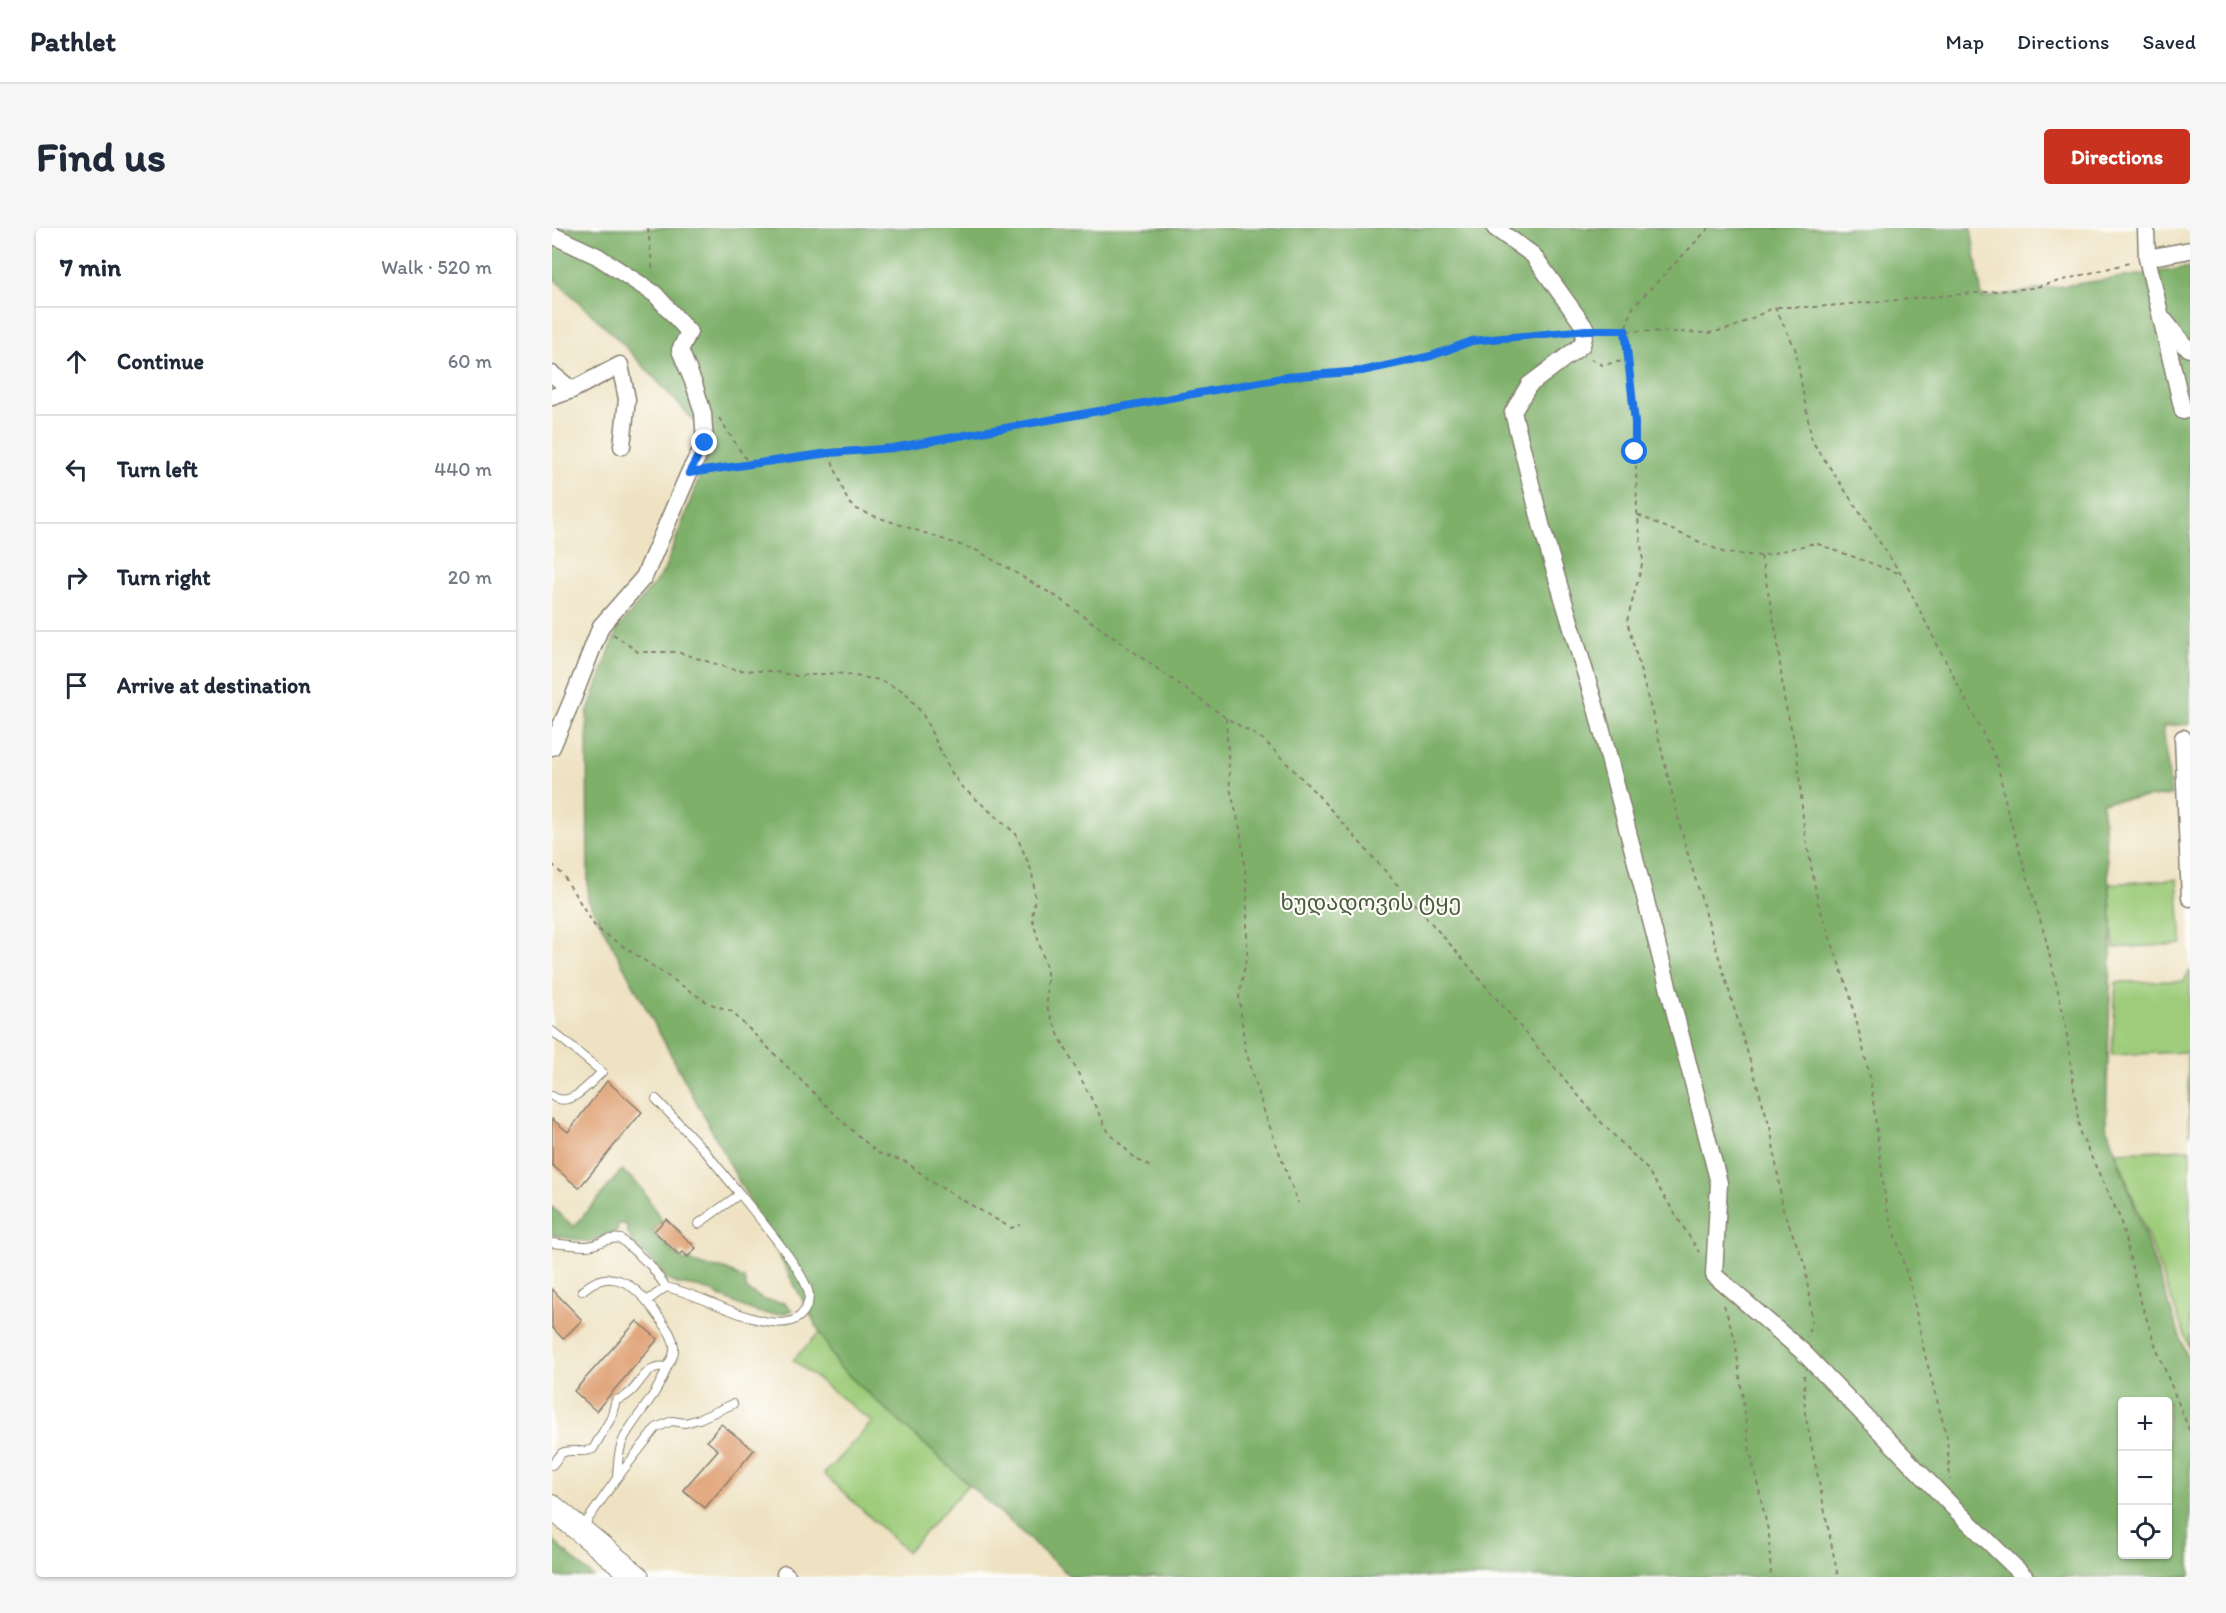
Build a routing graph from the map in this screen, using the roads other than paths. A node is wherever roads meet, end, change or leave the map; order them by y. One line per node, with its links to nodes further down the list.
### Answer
1 (1495, 228): 33 (street)
2 (2146, 228): 5 (street)
3 (552, 235): 14 (street)
4 (2190, 250): 5 (street)
5 (2147, 258): 6 (street)
6 (2160, 315): 7 (street); 11 (street)
7 (2190, 349)
8 (552, 374): 9 (street)
9 (572, 390): 10 (street); 12 (street)
10 (552, 397)
11 (2183, 411)
12 (622, 446)
13 (2183, 738): 15 (street)
14 (552, 747)
15 (2188, 824): 16 (street)
16 (2190, 898)
17 (552, 1031): 18 (lane)
18 (552, 1096)
19 (656, 1099): 20 (lane)
20 (740, 1194): 21 (lane); 23 (lane)
21 (698, 1224)
22 (552, 1243): 23 (lane)
23 (666, 1287): 25 (lane)
24 (582, 1291): 25 (lane)
25 (647, 1301): 26 (lane)
26 (666, 1367): 28 (lane); 29 (lane)
27 (733, 1404): 29 (lane)
28 (552, 1465)
29 (616, 1478): 31 (lane)
30 (552, 1507): 31 (street)
31 (580, 1530): 32 (street)
32 (637, 1577)
33 (2025, 1577)

